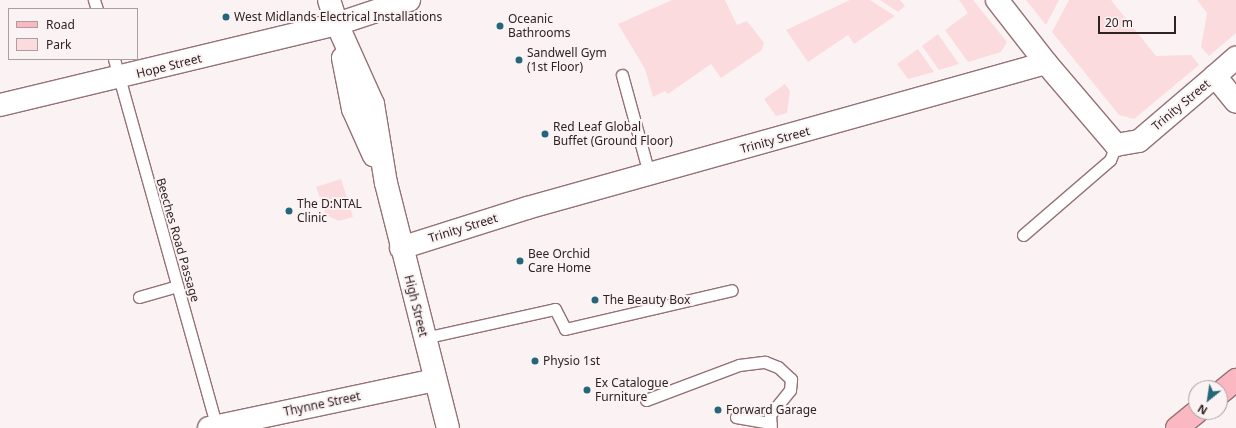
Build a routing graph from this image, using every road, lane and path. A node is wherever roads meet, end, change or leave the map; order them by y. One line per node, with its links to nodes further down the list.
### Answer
1 (329, 0): 4 (street, High Street)
2 (409, 0): 4 (street, Hope Street)
3 (997, 0): 6 (street)
4 (337, 24): 7 (street, Hope Street); 15 (street, High Street)
5 (1236, 58): 9 (street)
6 (1046, 63): 12 (street); 13 (street, Trinity Street)
7 (116, 69): 11 (street, Hope Street); 16 (lane, Beeches Road Passage)
8 (622, 75): 13 (lane)
9 (1215, 76): 10 (street, Trinity Street); 12 (street, Trinity Street)
10 (1236, 102)
11 (0, 105)
12 (1116, 145): 14 (lane)
13 (649, 174): 15 (street, Trinity Street)
14 (1022, 235)
15 (401, 248): 19 (street, High Street)
16 (177, 286): 18 (lane); 27 (lane, Beeches Road Passage)
17 (732, 290): 19 (lane)
18 (139, 297)
19 (424, 338): 20 (street, High Street)
20 (435, 380): 27 (street, Thynne Street); 28 (street, High Street)
21 (1236, 380): 22 (main road)
22 (1228, 386)
23 (646, 400): 26 (lane)
24 (736, 417): 26 (lane)
25 (1188, 419): 29 (main road)
26 (770, 425)
27 (214, 428)
28 (448, 428)
29 (1177, 428)

